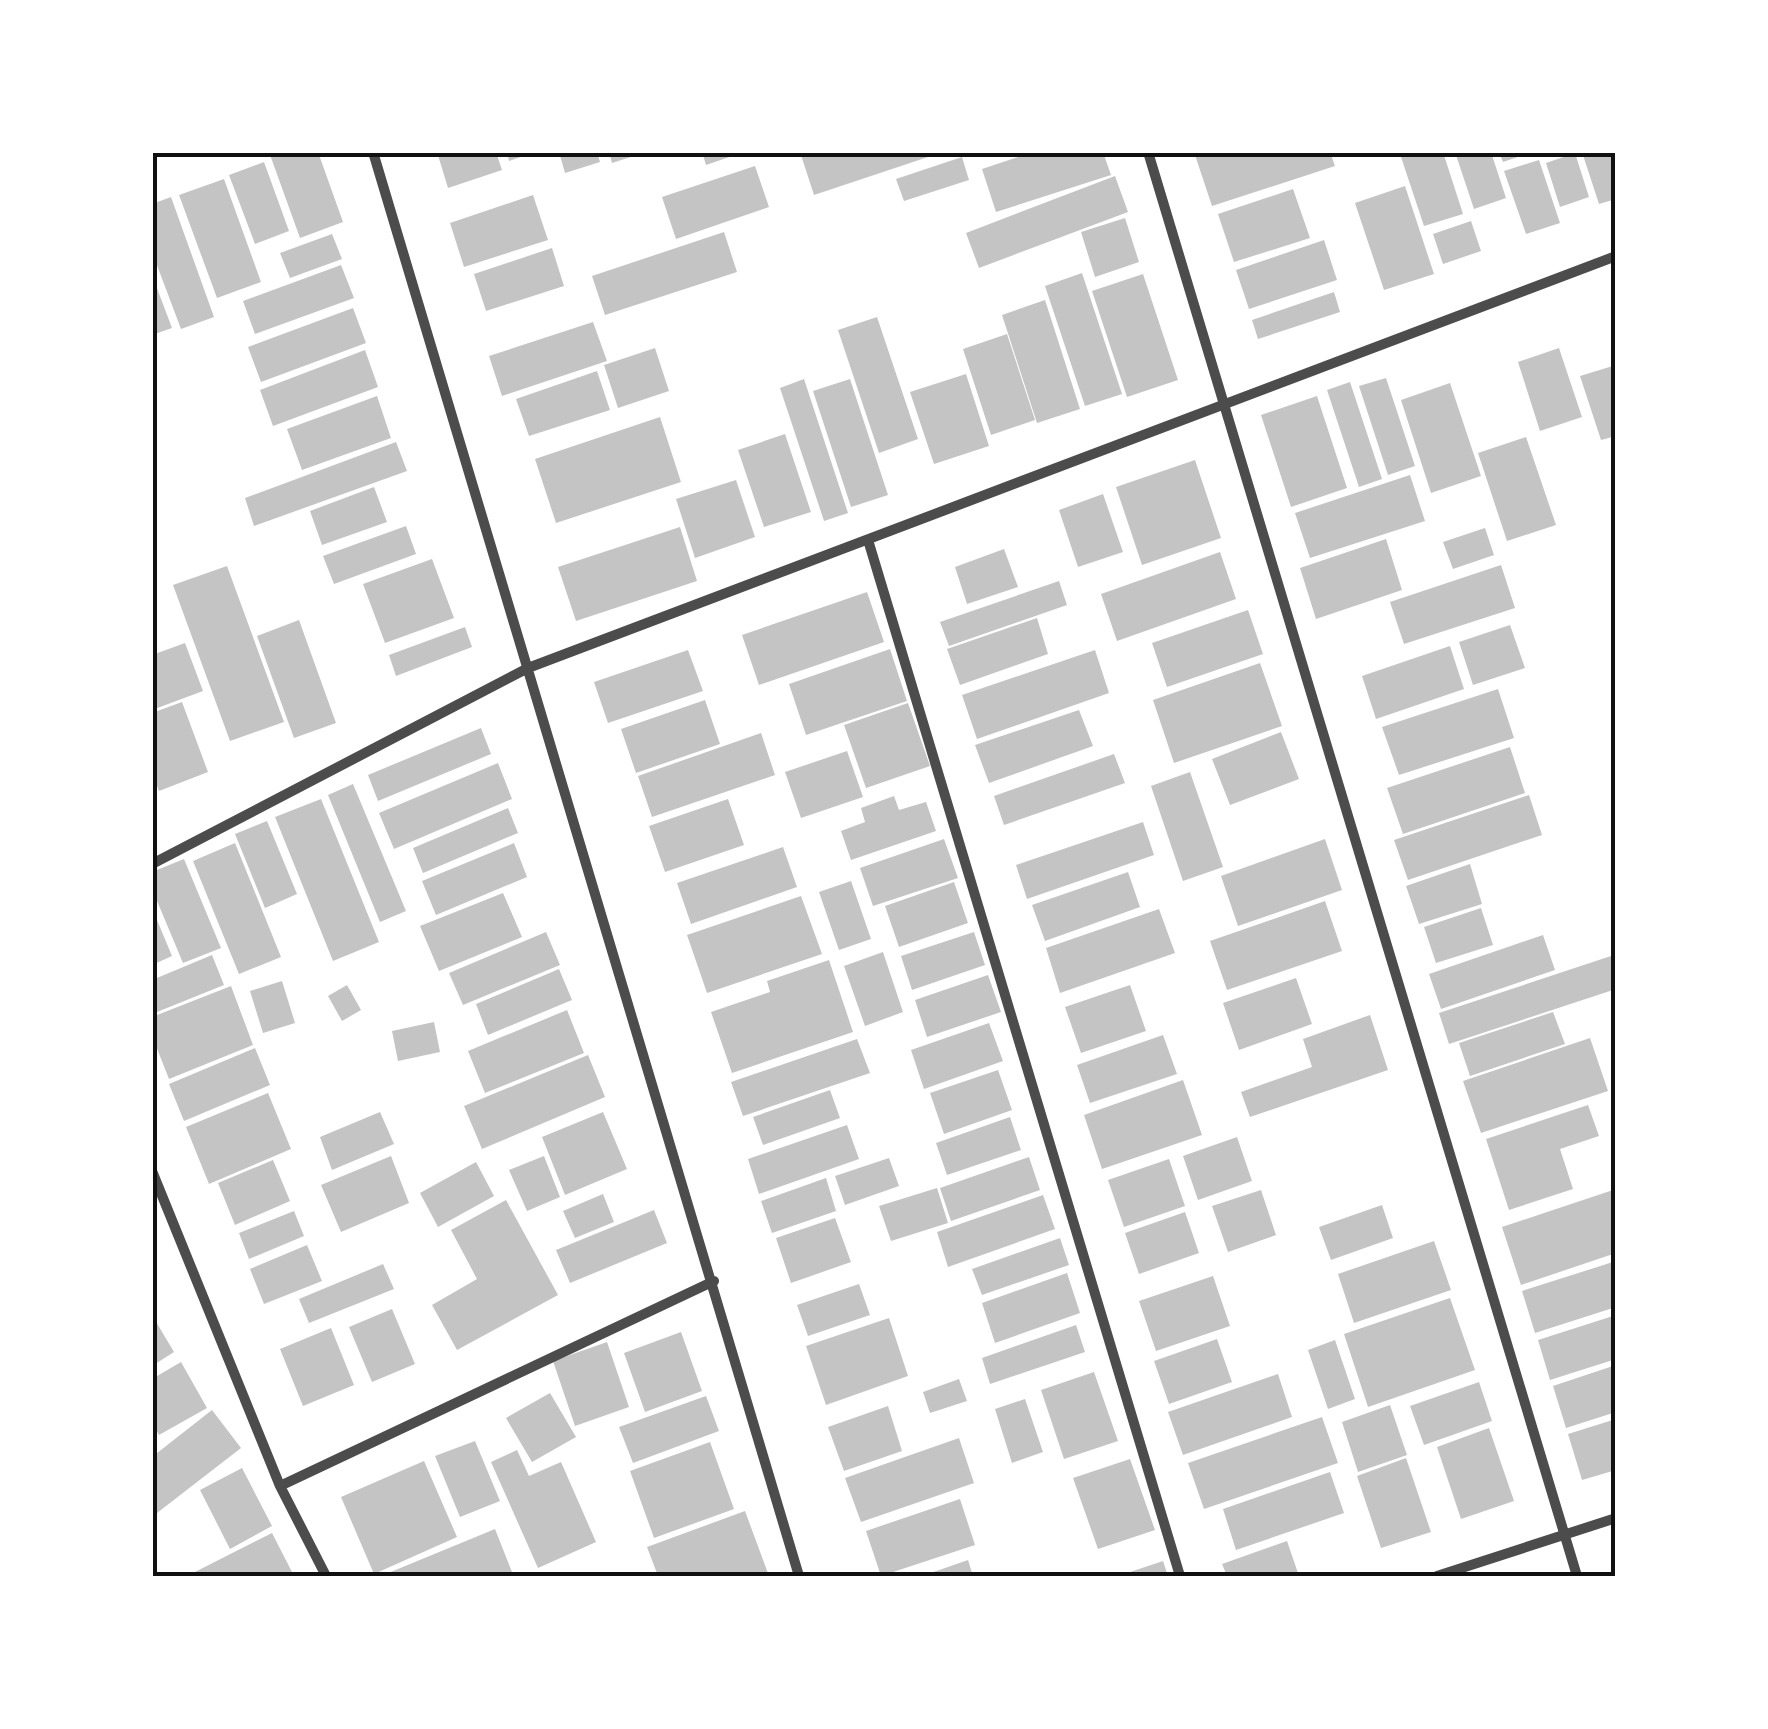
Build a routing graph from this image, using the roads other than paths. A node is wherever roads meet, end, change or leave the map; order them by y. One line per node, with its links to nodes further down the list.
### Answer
1 (373, 152): 6 (street)
2 (1148, 152): 4 (street)
3 (1616, 256): 4 (street)
4 (1222, 402): 5 (street); 12 (street)
5 (868, 540): 6 (street); 15 (street)
6 (528, 668): 7 (street); 9 (street)
7 (152, 864)
8 (152, 1170): 10 (street)
9 (714, 1281): 10 (street); 14 (street)
10 (280, 1486): 13 (street)
11 (1616, 1518): 12 (street)
12 (1564, 1534): 16 (street); 17 (street)
13 (326, 1576)
14 (799, 1576)
15 (1180, 1576)
16 (1436, 1576)
17 (1577, 1576)

